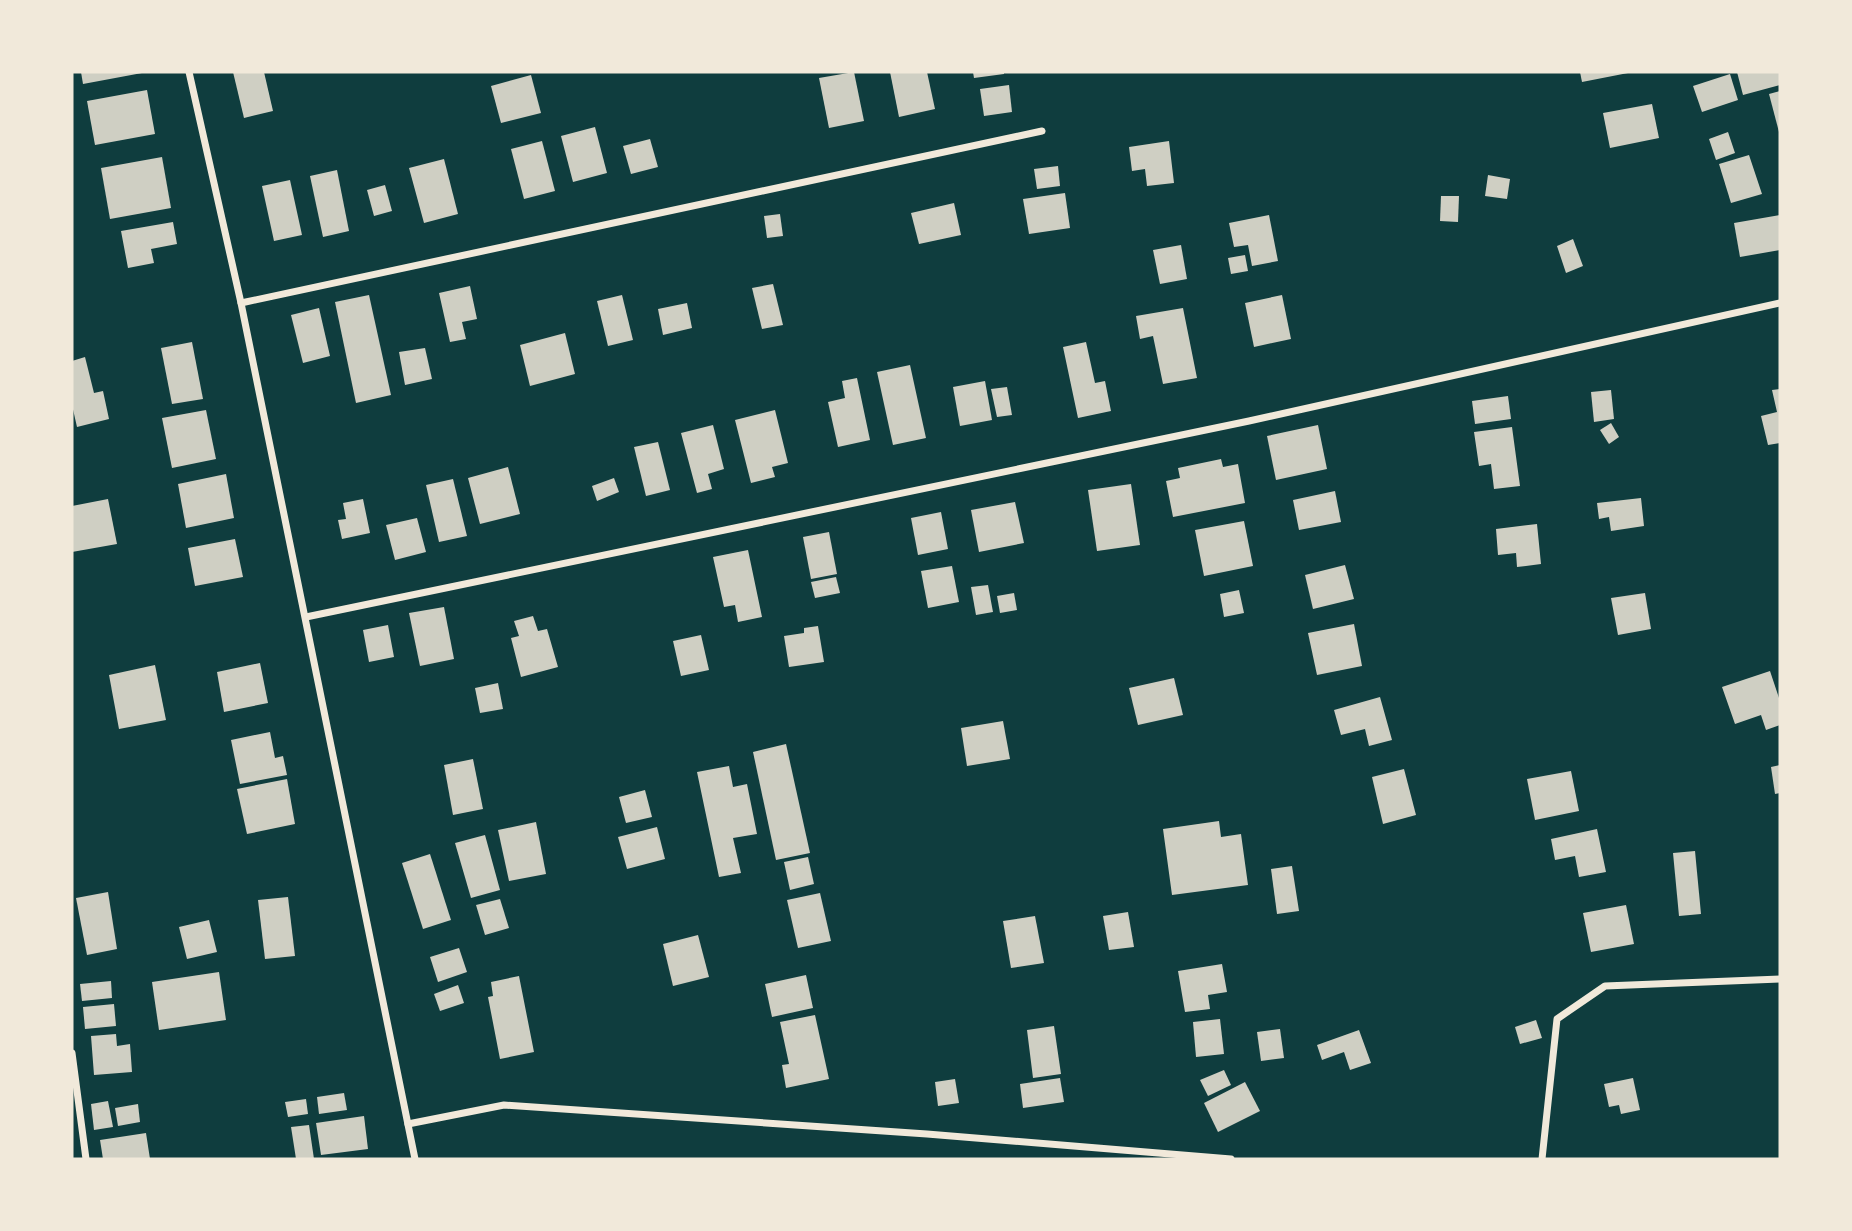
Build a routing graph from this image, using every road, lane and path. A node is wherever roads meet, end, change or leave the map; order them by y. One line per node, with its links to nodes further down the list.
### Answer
1 (189, 72): 3 (street)
2 (1042, 131): 3 (street)
3 (241, 303): 5 (street)
4 (1780, 303): 5 (street)
5 (306, 617): 8 (street)
6 (1780, 979): 12 (street)
7 (72, 1053): 9 (street)
8 (408, 1124): 10 (street); 11 (street)
9 (86, 1159)
10 (415, 1159)
11 (1231, 1159)
12 (1542, 1159)

